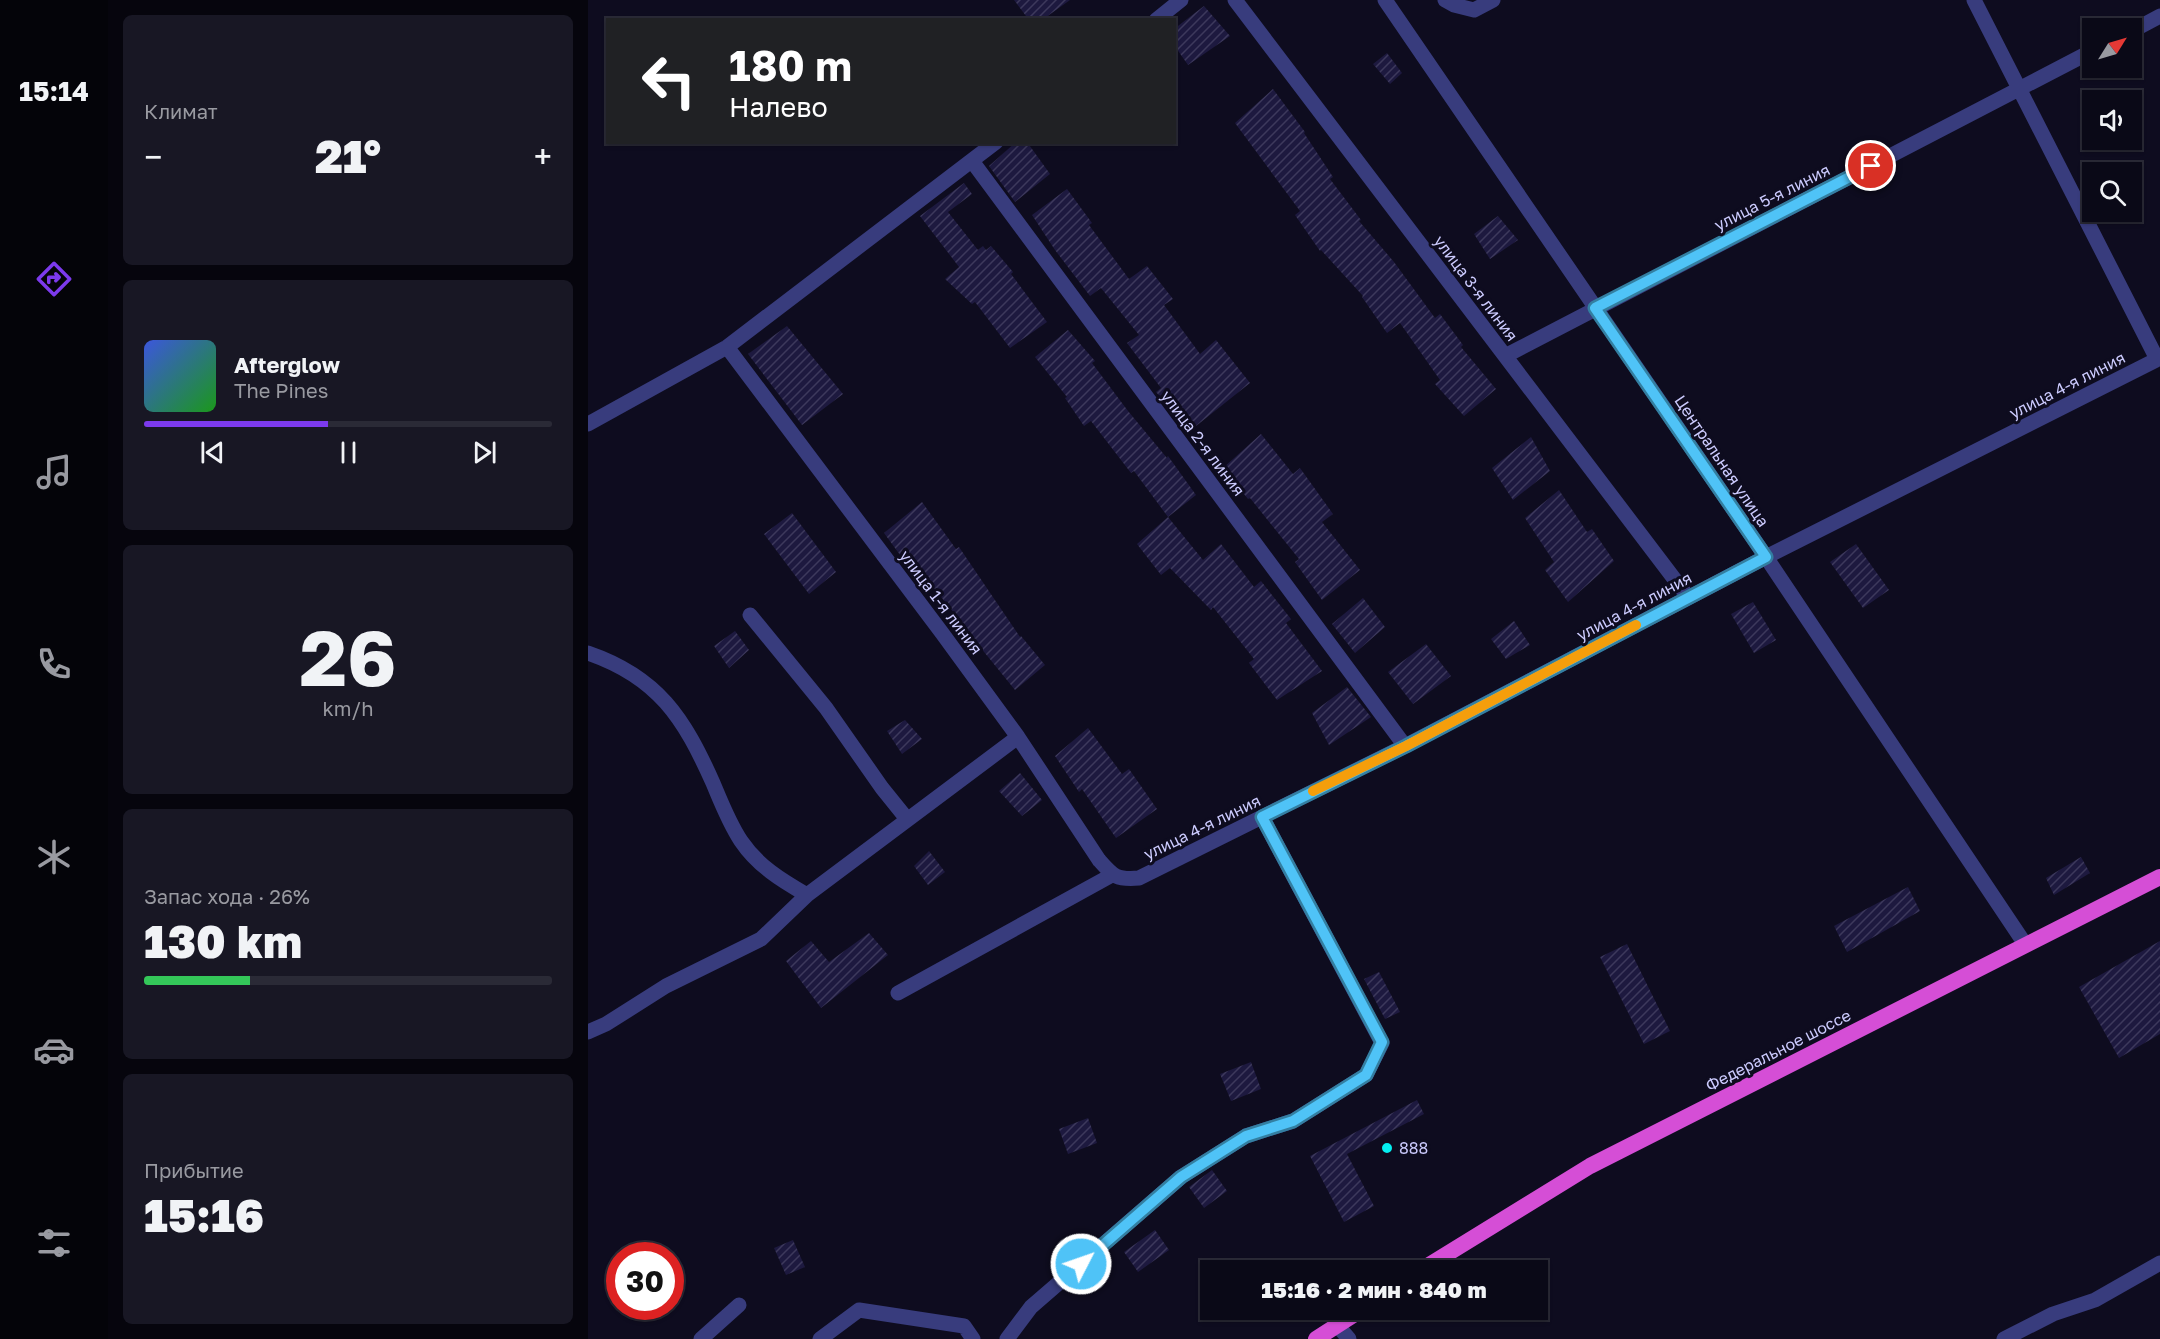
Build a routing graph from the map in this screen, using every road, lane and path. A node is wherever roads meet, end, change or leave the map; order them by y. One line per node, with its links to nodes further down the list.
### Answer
1 (1181, 0): 8 (street)
2 (1234, 0): 16 (street, улица 3-я линия)
3 (1445, 0): 4 (street)
4 (1493, 0)
5 (1974, 0): 11 (street)
6 (1390, 2): 14 (street, Центральная улица)
7 (2160, 16): 9 (street)
8 (1158, 18)
9 (2142, 26)
10 (2082, 56): 11 (street, улица 5-я линия)
11 (2019, 89): 14 (street, улица 5-я линия); 17 (street)
12 (993, 144): 13 (street)
13 (972, 160): 15 (street); 24 (street, улица 2-я линия)
14 (1595, 308): 16 (street, улица 5-я линия); 19 (street, Центральная улица)
15 (727, 347): 18 (street); 23 (street, улица 1-я линия)
16 (1505, 357): 20 (street, улица 3-я линия)
17 (2158, 359): 19 (street, улица 4-я линия)
18 (588, 424)
19 (1766, 557): 20 (street, улица 4-я линия); 30 (street, Центральная улица)
20 (1689, 597): 24 (street, улица 4-я линия)
21 (750, 615): 26 (street)
22 (588, 653): 29 (street)
23 (1018, 737): 26 (street); 27 (street, улица 1-я линия)
24 (1406, 746): 25 (street, улица 4-я линия)
25 (1262, 817): 27 (street, улица 4-я линия); 41 (street)
26 (907, 819): 29 (street)
27 (1117, 877): 31 (street, улица 4-я линия)
28 (2160, 877): 30 (highway, Федеральное шоссе)
29 (807, 895): 32 (street)
30 (2025, 944): 33 (highway, Федеральное шоссе)
31 (898, 993)
32 (588, 1032)
33 (1437, 1260)
34 (2160, 1263): 44 (street)
35 (739, 1305): 38 (street)
36 (1345, 1320): 37 (highway)
37 (1337, 1325): 42 (highway); 43 (street)
38 (701, 1339)
39 (820, 1339): 40 (street)
40 (973, 1339)
41 (1007, 1339)
42 (1316, 1339)
43 (1349, 1339)
44 (2004, 1339)

